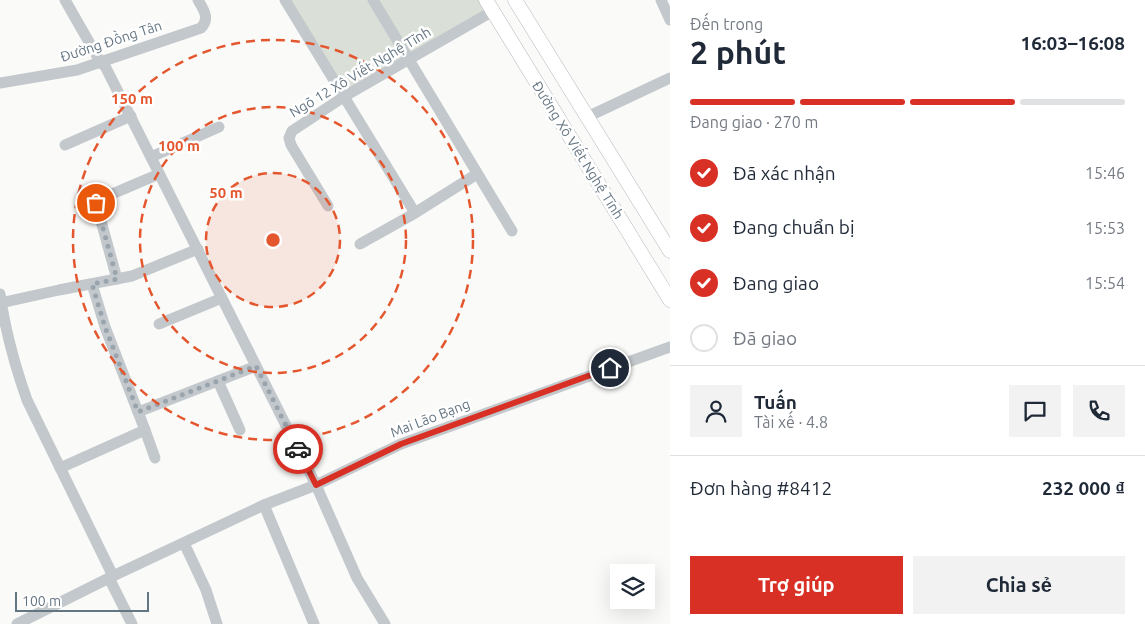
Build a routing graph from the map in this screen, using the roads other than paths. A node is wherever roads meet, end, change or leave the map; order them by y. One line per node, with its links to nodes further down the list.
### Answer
1 (65, 0): 10 (street)
2 (198, 0): 10 (street, Đường Đồng Tân)
3 (285, 0): 13 (street)
4 (374, 0): 9 (street)
5 (515, 0): 15 (main road, Đường Xô Viết Nghệ Tĩnh)
6 (661, 0): 8 (street)
7 (489, 5): 9 (street, Ngõ 12 Xô Viết Nghệ Tĩnh); 31 (main road, Đường Xô Viết Nghệ Tĩnh)
8 (670, 20)
9 (410, 59): 13 (street, Ngõ 12 Xô Viết Nghệ Tĩnh); 20 (street)
10 (101, 63): 12 (street, Đường Đồng Tân); 14 (street)
11 (670, 78): 15 (street)
12 (0, 82)
13 (344, 96): 21 (street, Ngõ 12 Xô Viết Nghệ Tĩnh); 22 (street)
14 (131, 116): 17 (street); 18 (street)
15 (587, 117): 26 (main road, Đường Xô Viết Nghệ Tĩnh)
16 (219, 127): 18 (street)
17 (65, 145)
18 (151, 157): 19 (street)
19 (159, 174): 25 (street); 27 (street)
20 (477, 174): 22 (street); 23 (street)
21 (328, 206)
22 (415, 213): 24 (street)
23 (512, 231)
24 (360, 244)
25 (198, 250): 27 (street); 29 (street)
26 (670, 251)
27 (117, 279): 28 (street)
28 (92, 284): 30 (street); 36 (street)
29 (222, 298): 32 (street); 34 (street)
30 (1, 299): 40 (street)
31 (670, 300)
32 (159, 324)
33 (670, 347): 41 (street, Mai Lão Bạng)
34 (256, 366): 35 (street); 41 (street)
35 (218, 381): 36 (street); 38 (street)
36 (138, 412): 37 (street)
37 (145, 430): 39 (street); 40 (street)
38 (240, 430)
39 (155, 458)
40 (60, 468): 44 (street)
41 (316, 485): 42 (street, Mai Lão Bạng); 49 (street)
42 (264, 505): 43 (street, Mai Lão Bạng); 48 (street)
43 (184, 543): 44 (street, Mai Lão Bạng); 47 (street)
44 (111, 577): 45 (street, Mai Lão Bạng); 46 (street)
45 (17, 624)
46 (132, 624)
47 (218, 624)
48 (314, 624)
49 (385, 624)

